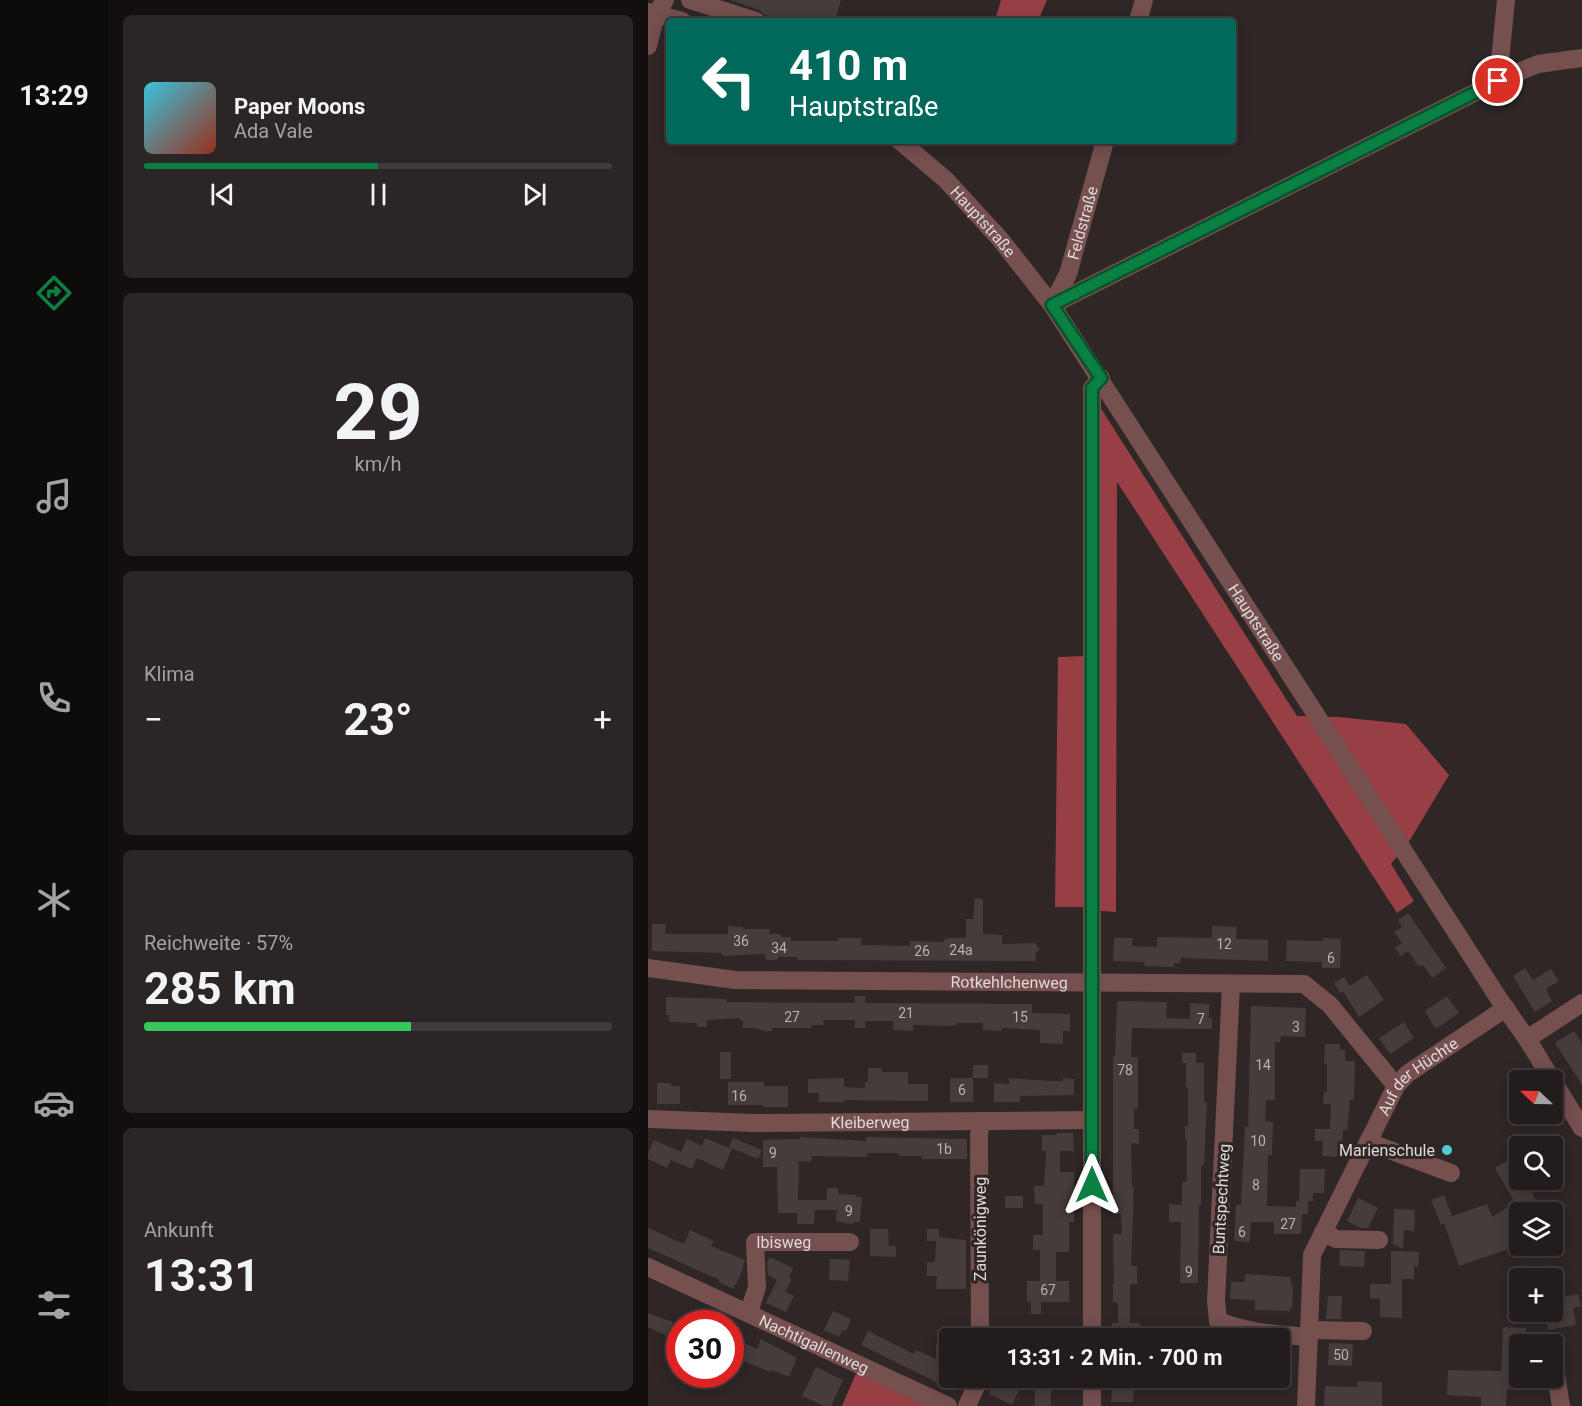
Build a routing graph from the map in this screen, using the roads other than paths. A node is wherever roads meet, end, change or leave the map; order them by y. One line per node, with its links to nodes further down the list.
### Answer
1 (690, 0): 6 (street)
2 (1144, 0): 7 (street)
3 (1506, 0): 10 (street)
4 (656, 9): 5 (street); 8 (street)
5 (676, 18)
6 (747, 18)
7 (1139, 18)
8 (648, 46)
9 (1582, 58): 10 (street)
10 (1498, 81): 13 (street)
11 (904, 144): 13 (street, Hauptstraße)
12 (1104, 144): 13 (street, Feldstraße)
13 (1052, 305): 14 (street, Hauptstraße)
14 (1101, 378): 16 (street); 19 (street, Hauptstraße)
15 (648, 968): 16 (street, Rotkehlchenweg)
16 (1093, 981): 17 (street, Rotkehlchenweg); 23 (street)
17 (1231, 985): 21 (street, Rotkehlchenweg); 36 (street, Buntspechtweg)
18 (1582, 1004): 20 (street)
19 (1506, 1008): 20 (street, Hauptstraße); 21 (street, Auf der Hüchte)
20 (1527, 1039): 25 (street, Hauptstraße)
21 (1396, 1086): 26 (street, Auf der Hüchte)
22 (648, 1119): 24 (street, Kleiberweg)
23 (1092, 1120): 24 (street, Kleiberweg); 34 (street)
24 (981, 1121): 33 (street, Zaunkönigweg)
25 (1582, 1128)
26 (1368, 1142): 27 (street); 28 (street, Auf der Hüchte)
27 (1451, 1173)
28 (1323, 1232): 29 (street); 36 (street, Auf der Hüchte)
29 (1379, 1240)
30 (850, 1242): 32 (street, Ibisweg)
31 (648, 1267): 32 (street, Nachtigallenweg)
32 (749, 1312): 40 (street, Nachtigallenweg)
33 (980, 1328)
34 (1092, 1328)
35 (1364, 1331): 36 (street)
36 (1308, 1333): 43 (street, Auf der Hüchte)
37 (975, 1388): 41 (street)
38 (1092, 1388): 42 (street)
39 (1558, 1388): 44 (street)
40 (948, 1406)
41 (967, 1406)
42 (1092, 1406)
43 (1306, 1406)
44 (1561, 1406)

